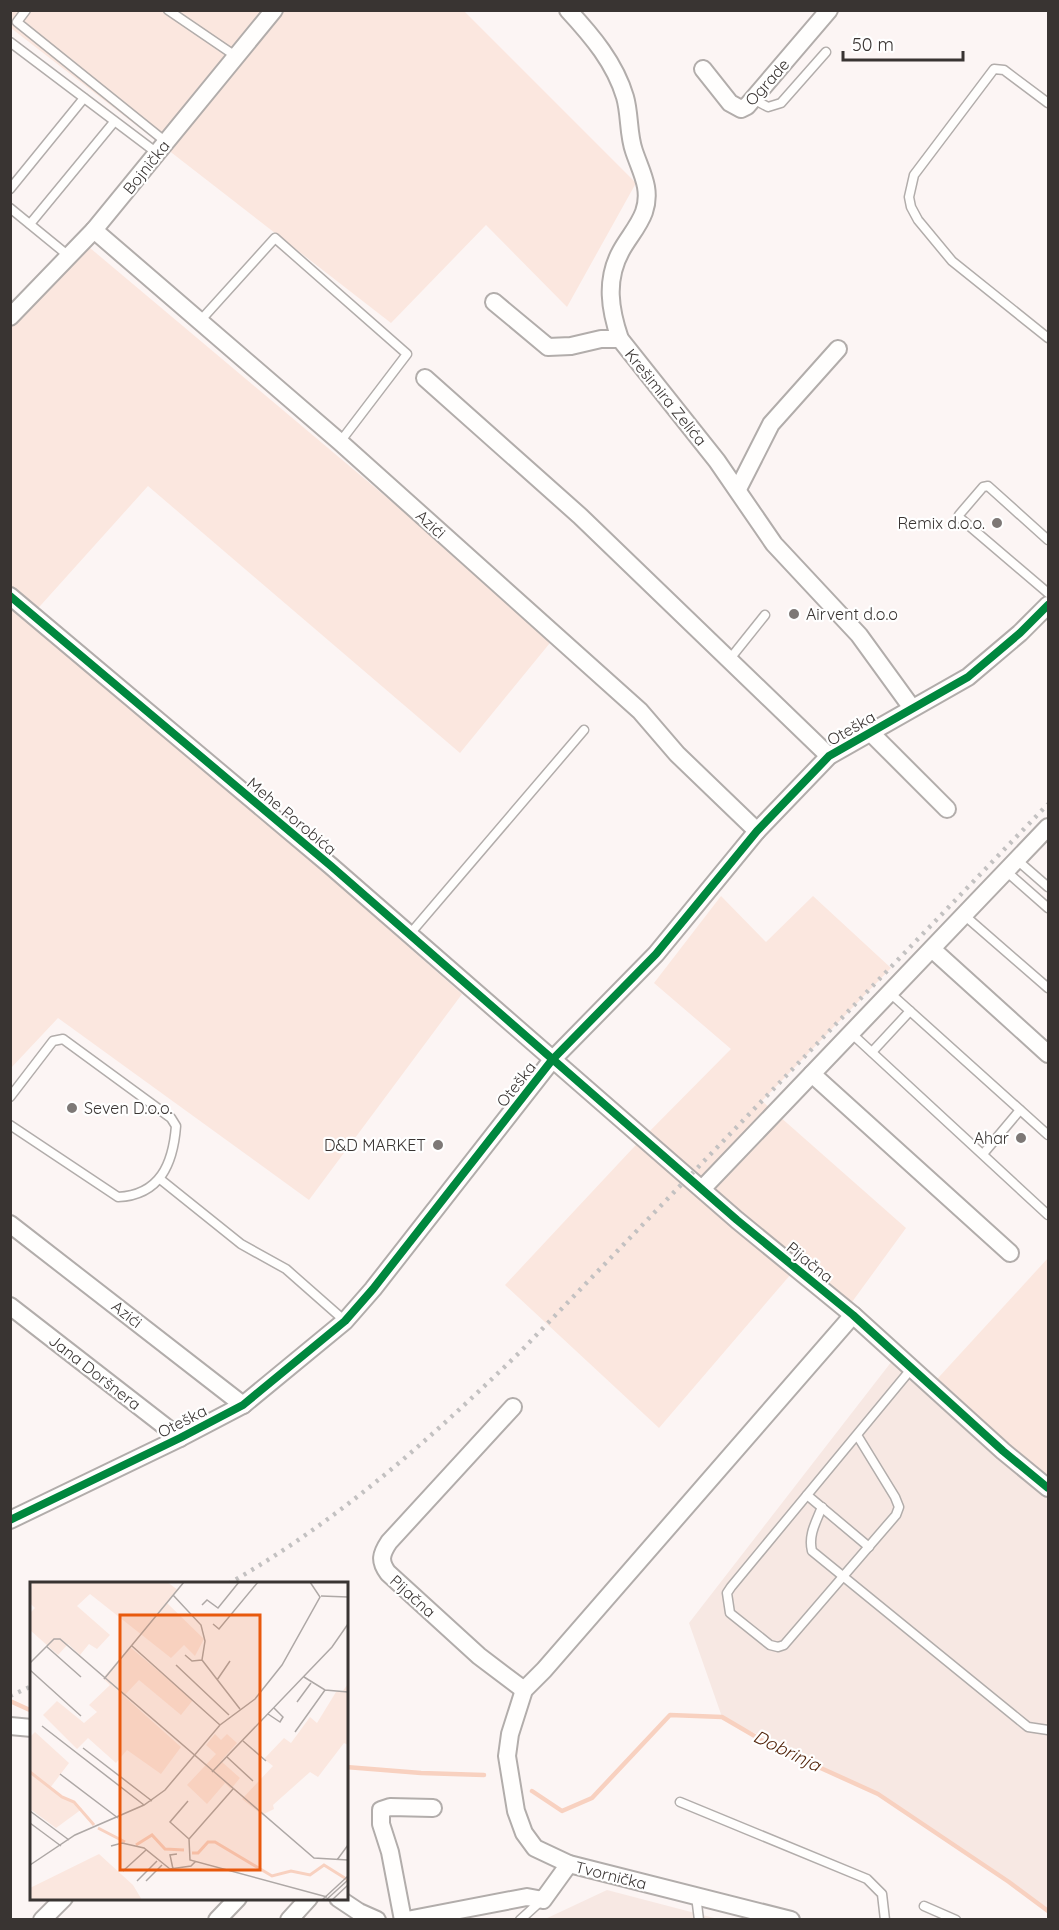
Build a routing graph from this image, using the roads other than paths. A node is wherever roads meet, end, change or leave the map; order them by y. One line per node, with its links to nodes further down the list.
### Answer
1 (26, 10): 6 (lane)
2 (168, 10): 9 (lane)
3 (274, 10): 9 (street, Bojnička)
4 (568, 10): 25 (street, Krešimira Zelića)
5 (829, 10): 12 (street, Ograde)
6 (14, 20): 15 (lane)
7 (10, 42): 11 (lane)
8 (826, 52): 12 (lane)
9 (237, 57): 15 (street, Bojnička)
10 (703, 69): 12 (street, Ograde)
11 (84, 98): 14 (lane); 16 (lane)
12 (753, 99)
13 (1048, 103): 24 (lane)
14 (114, 122): 15 (lane); 18 (lane)
15 (162, 148): 19 (street, Bojnička)
16 (10, 189)
17 (10, 208): 18 (lane)
18 (30, 224): 20 (lane)
19 (94, 230): 20 (street, Bojnička); 23 (street, Azići)
20 (70, 256): 22 (street, Bojnička)
21 (494, 302): 25 (street)
22 (10, 317)
23 (200, 321): 28 (street, Azići); 28 (lane)
24 (1048, 338)
25 (620, 339): 29 (street, Krešimira Zelića)
26 (837, 349): 29 (street)
27 (425, 378): 35 (street)
28 (340, 442): 42 (street, Azići)
29 (738, 489): 36 (street, Krešimira Zelića)
30 (1048, 540): 31 (lane)
31 (1048, 593)
32 (10, 596): 47 (street, Mehe Porobića)
33 (1048, 605): 36 (street, Oteška)
34 (765, 615): 35 (lane)
35 (728, 660): 39 (street)
36 (912, 708): 38 (street, Oteška)
37 (584, 730): 47 (lane)
38 (870, 732): 39 (street, Oteška); 40 (street)
39 (829, 756): 42 (street, Oteška)
40 (947, 809)
41 (1048, 827): 43 (street)
42 (756, 831): 55 (street, Oteška)
43 (1012, 865): 44 (lane); 45 (lane); 46 (street)
44 (1048, 887)
45 (1048, 908)
46 (964, 915): 48 (street); 49 (lane)
47 (409, 935): 55 (street, Mehe Porobića)
48 (932, 949): 50 (street); 54 (street)
49 (1048, 988)
50 (890, 993): 51 (lane); 52 (street)
51 (910, 1011): 53 (lane); 58 (lane)
52 (851, 1033): 53 (lane); 56 (street)
53 (872, 1052): 61 (lane)
54 (1048, 1054)
55 (552, 1060): 63 (street, Pijačna); 69 (street, Oteška)
56 (812, 1074): 63 (street); 66 (street)
57 (10, 1097): 62 (lane)
58 (1020, 1110): 60 (lane); 61 (lane)
59 (10, 1125): 62 (lane)
60 (1048, 1135)
61 (983, 1154): 64 (lane)
62 (160, 1179): 69 (lane)
63 (702, 1189): 68 (street, Pijačna)
64 (1048, 1215)
65 (10, 1224): 71 (street, Azići)
66 (1010, 1253)
67 (10, 1306): 74 (street, Jana Doršnera)
68 (853, 1315): 70 (street, Pijačna); 81 (street)
69 (345, 1321): 71 (street, Oteška)
70 (912, 1368): 73 (lane); 75 (street, Pijačna)
71 (243, 1405): 74 (street, Oteška)
72 (513, 1407): 81 (street, Pijačna)
73 (857, 1435): 76 (lane); 79 (lane)
74 (180, 1438): 78 (street, Oteška)
75 (1048, 1488)
76 (807, 1495): 77 (lane); 80 (lane)
77 (822, 1507): 79 (lane); 80 (lane)
78 (10, 1520)
79 (869, 1547): 80 (lane)
80 (842, 1577): 84 (lane)
81 (524, 1690): 87 (street)
82 (10, 1726): 83 (street)
83 (30, 1728)
84 (1048, 1730)
85 (680, 1802): 103 (lane)
86 (433, 1808): 99 (street)
87 (569, 1864): 88 (street, Tvornička); 93 (street, Tvornička)
88 (696, 1896): 101 (lane); 102 (street, Tvornička)
89 (63, 1900): 95 (street)
90 (237, 1900): 96 (street)
91 (308, 1900): 97 (street)
92 (340, 1900): 98 (street)
93 (543, 1900): 99 (street); 100 (lane, Tvornička)
94 (924, 1906): 104 (lane)
95 (42, 1920)
96 (217, 1920)
97 (289, 1920)
98 (377, 1920)
99 (405, 1920)
100 (520, 1920)
101 (699, 1920)
102 (791, 1920)
103 (885, 1920)
104 (956, 1920)

